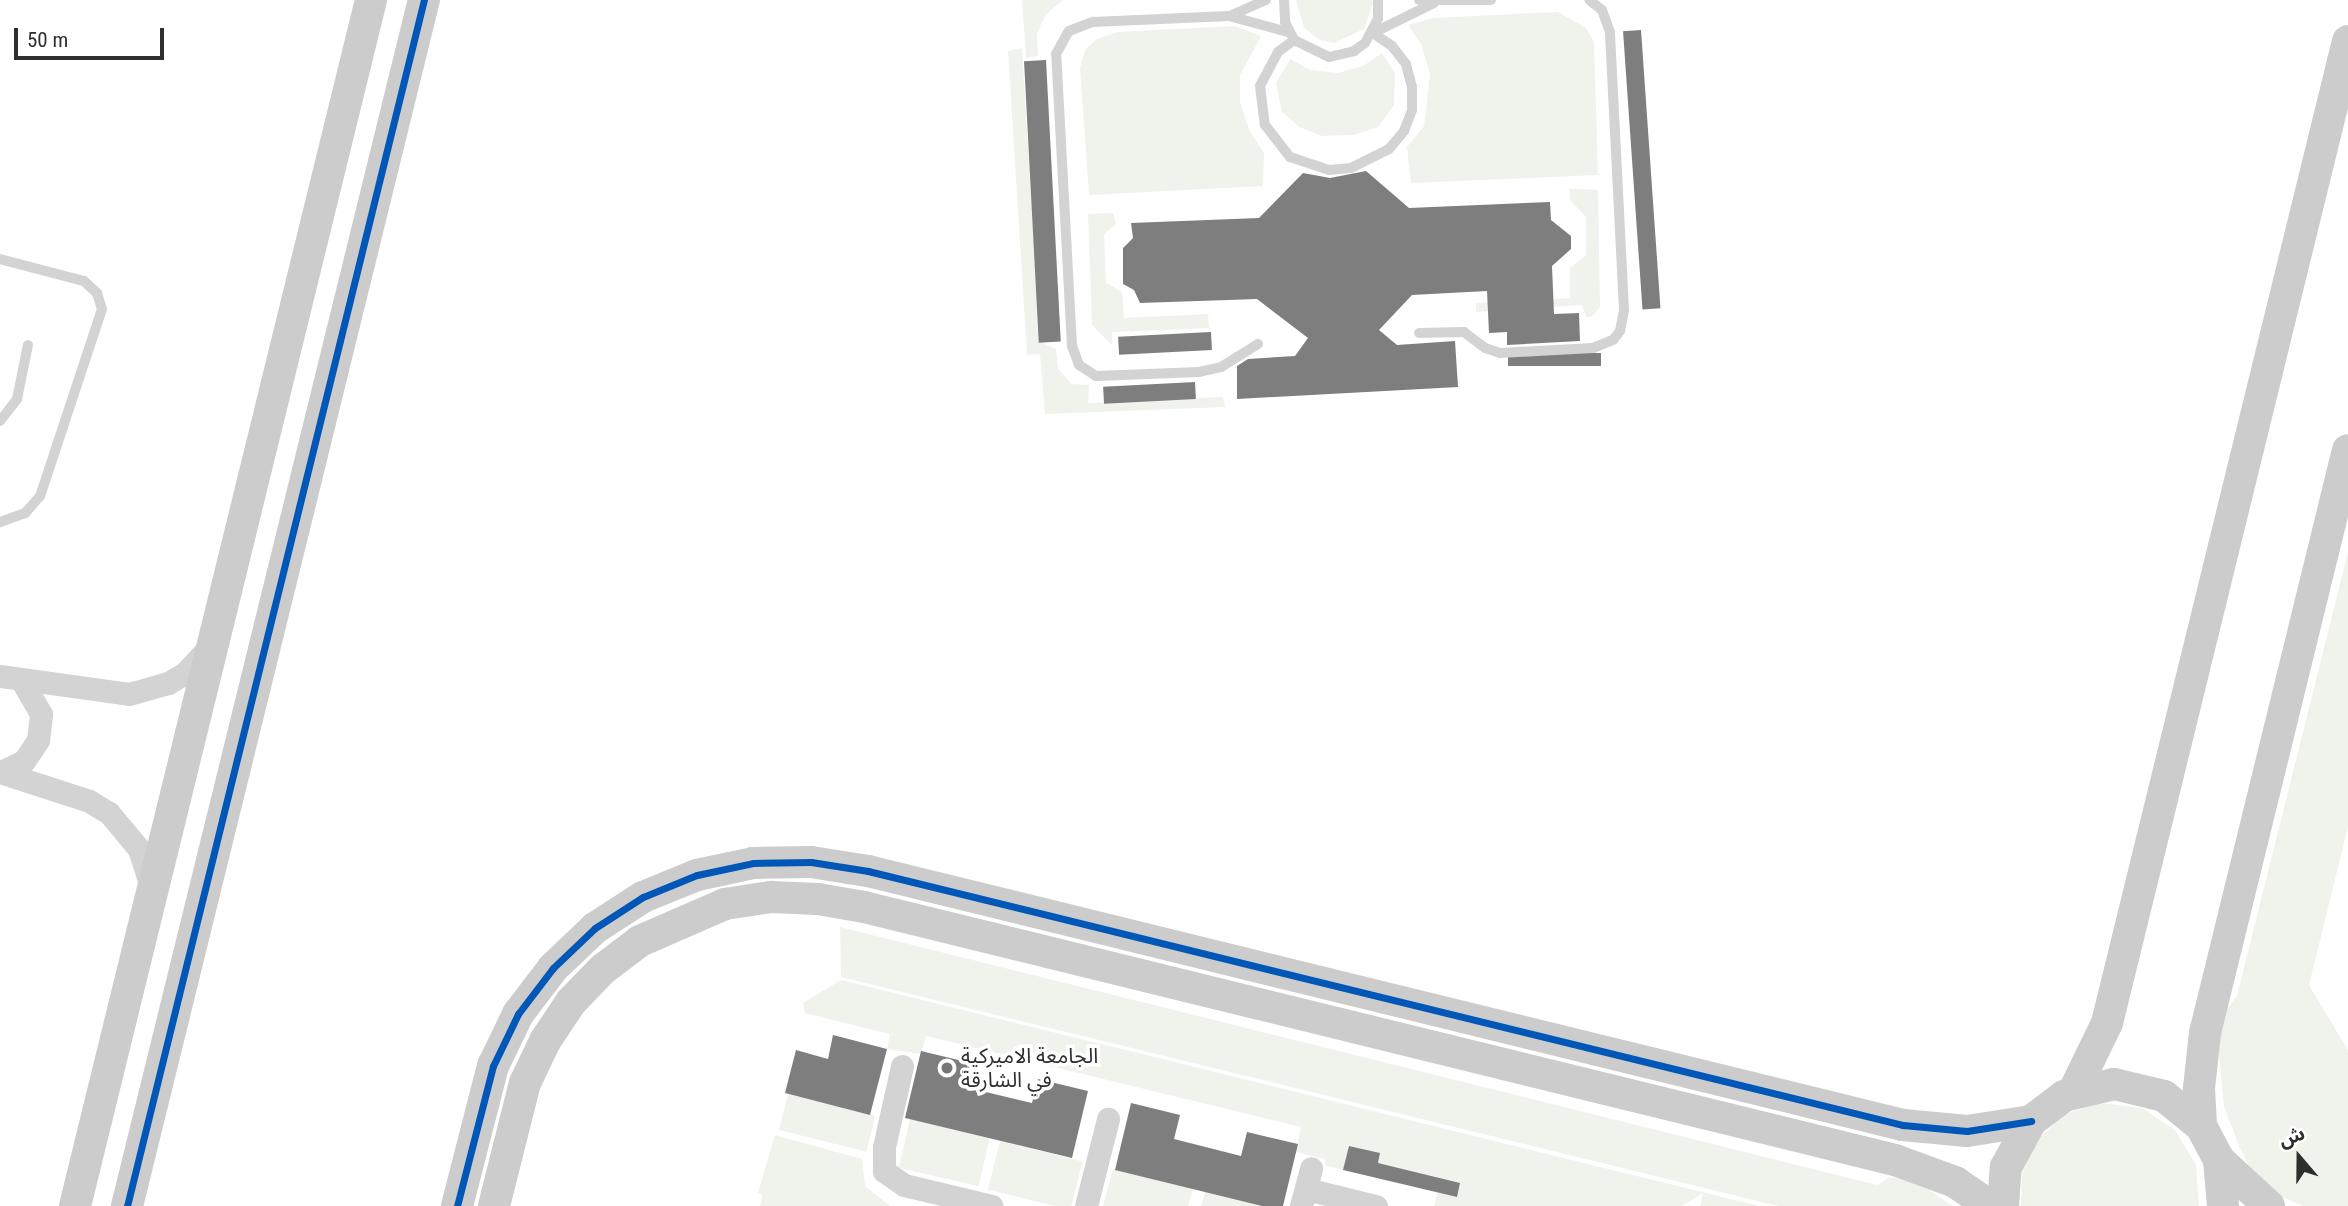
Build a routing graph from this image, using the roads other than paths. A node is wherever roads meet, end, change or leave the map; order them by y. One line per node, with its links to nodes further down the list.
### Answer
1 (371, 0): 21 (street)
2 (424, 0): 33 (street)
3 (1266, 0): 10 (lane)
4 (1284, 0): 12 (lane)
5 (1378, 0): 11 (lane)
6 (1419, 0): 9 (lane)
7 (1491, 0): 9 (lane)
8 (1589, 0): 15 (lane)
9 (1434, 3): 11 (lane)
10 (1229, 16): 12 (lane); 16 (lane)
11 (1373, 33): 12 (lane); 12 (lane)
12 (1291, 36)
13 (2348, 41): 26 (street)
14 (0, 259): 20 (lane)
15 (1419, 333)
16 (1258, 344)
17 (28, 345): 18 (lane)
18 (0, 421)
19 (2348, 450): 29 (street)
20 (0, 522)
21 (213, 643): 22 (street); 24 (street)
22 (11, 679): 23 (street)
23 (0, 772): 24 (street)
24 (152, 894): 32 (street)
25 (902, 1066): 36 (street)
26 (2074, 1091): 28 (street); 29 (street)
27 (1108, 1119): 37 (street)
28 (2031, 1121): 34 (street); 40 (street)
29 (2200, 1126): 30 (street)
30 (2219, 1160): 41 (street); 42 (street)
31 (1306, 1188): 38 (street)
32 (75, 1206)
33 (127, 1206)
34 (457, 1206)
35 (494, 1206): 39 (street)
36 (992, 1206)
37 (1086, 1206)
38 (1376, 1206)
39 (1990, 1206)
40 (2003, 1206)
41 (2223, 1206)
42 (2269, 1206)

